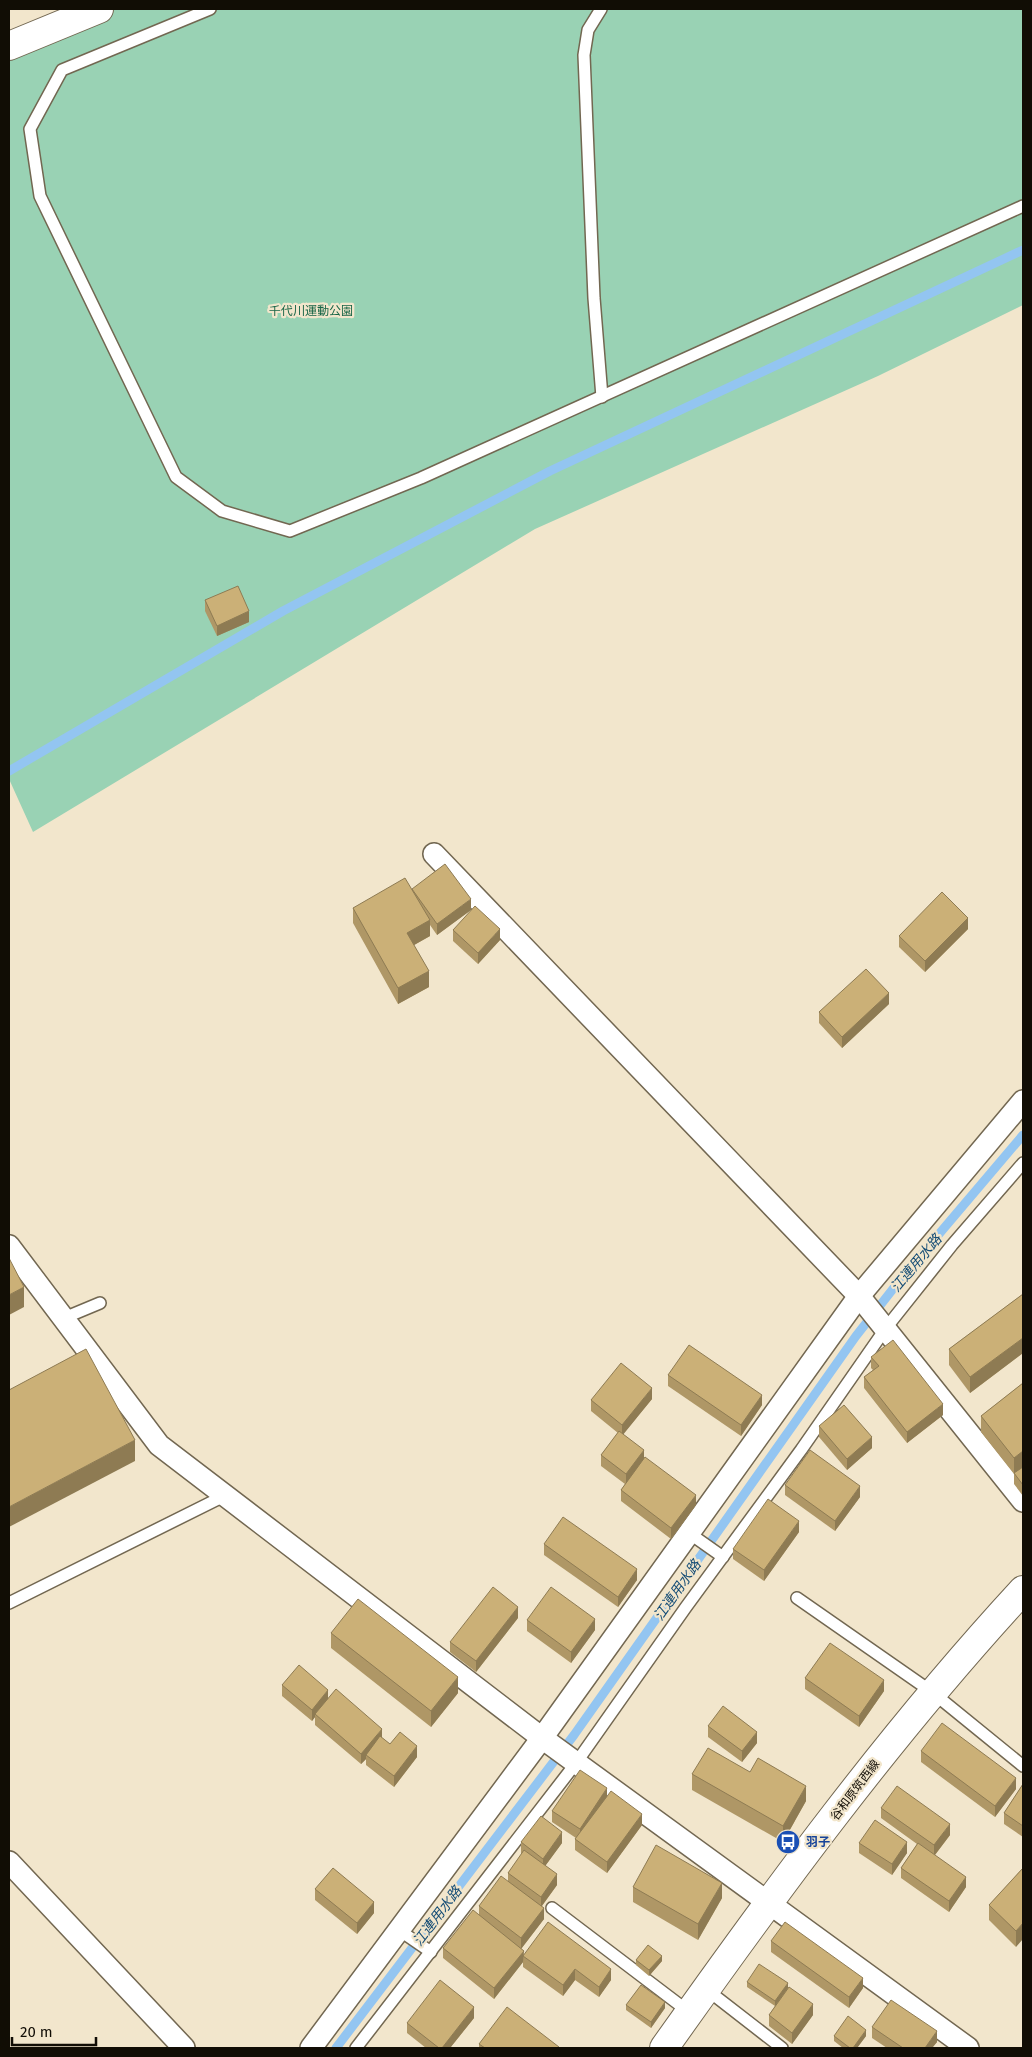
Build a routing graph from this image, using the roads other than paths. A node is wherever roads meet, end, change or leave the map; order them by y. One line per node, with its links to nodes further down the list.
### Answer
1 (99, 9): 4 (main road)
2 (210, 9): 6 (lane)
3 (601, 9): 6 (lane)
4 (9, 46)
5 (1023, 206): 6 (lane)
6 (602, 397)
7 (434, 854): 11 (street)
8 (1023, 1101): 11 (street)
9 (1023, 1163): 14 (lane)
10 (9, 1246): 13 (street)
11 (859, 1296): 14 (street); 17 (street)
12 (100, 1303): 13 (lane)
13 (64, 1318): 15 (street)
14 (886, 1328): 16 (street); 18 (lane)
15 (224, 1496): 21 (lane); 23 (street)
16 (1023, 1501)
17 (689, 1533): 18 (lane); 23 (street)
18 (723, 1556): 24 (lane)
19 (1023, 1590): 22 (main road, 谷和原筑西線)
20 (797, 1598): 22 (lane)
21 (9, 1603)
22 (932, 1692): 25 (lane); 27 (main road, 谷和原筑西線)
23 (542, 1738): 24 (street); 29 (street)
24 (576, 1763): 27 (street); 30 (lane)
25 (1023, 1766)
26 (9, 1862): 33 (street)
27 (769, 1904): 31 (main road, 谷和原筑西線); 38 (street)
28 (552, 1908): 32 (lane)
29 (399, 1930): 30 (lane); 34 (street)
30 (430, 1952): 35 (lane)
31 (706, 1990): 32 (main road, 谷和原筑西線); 37 (lane)
32 (689, 2012): 36 (main road, 谷和原筑西線)
33 (184, 2048)
34 (311, 2048)
35 (356, 2048)
36 (664, 2048)
37 (782, 2048)
38 (968, 2048)

